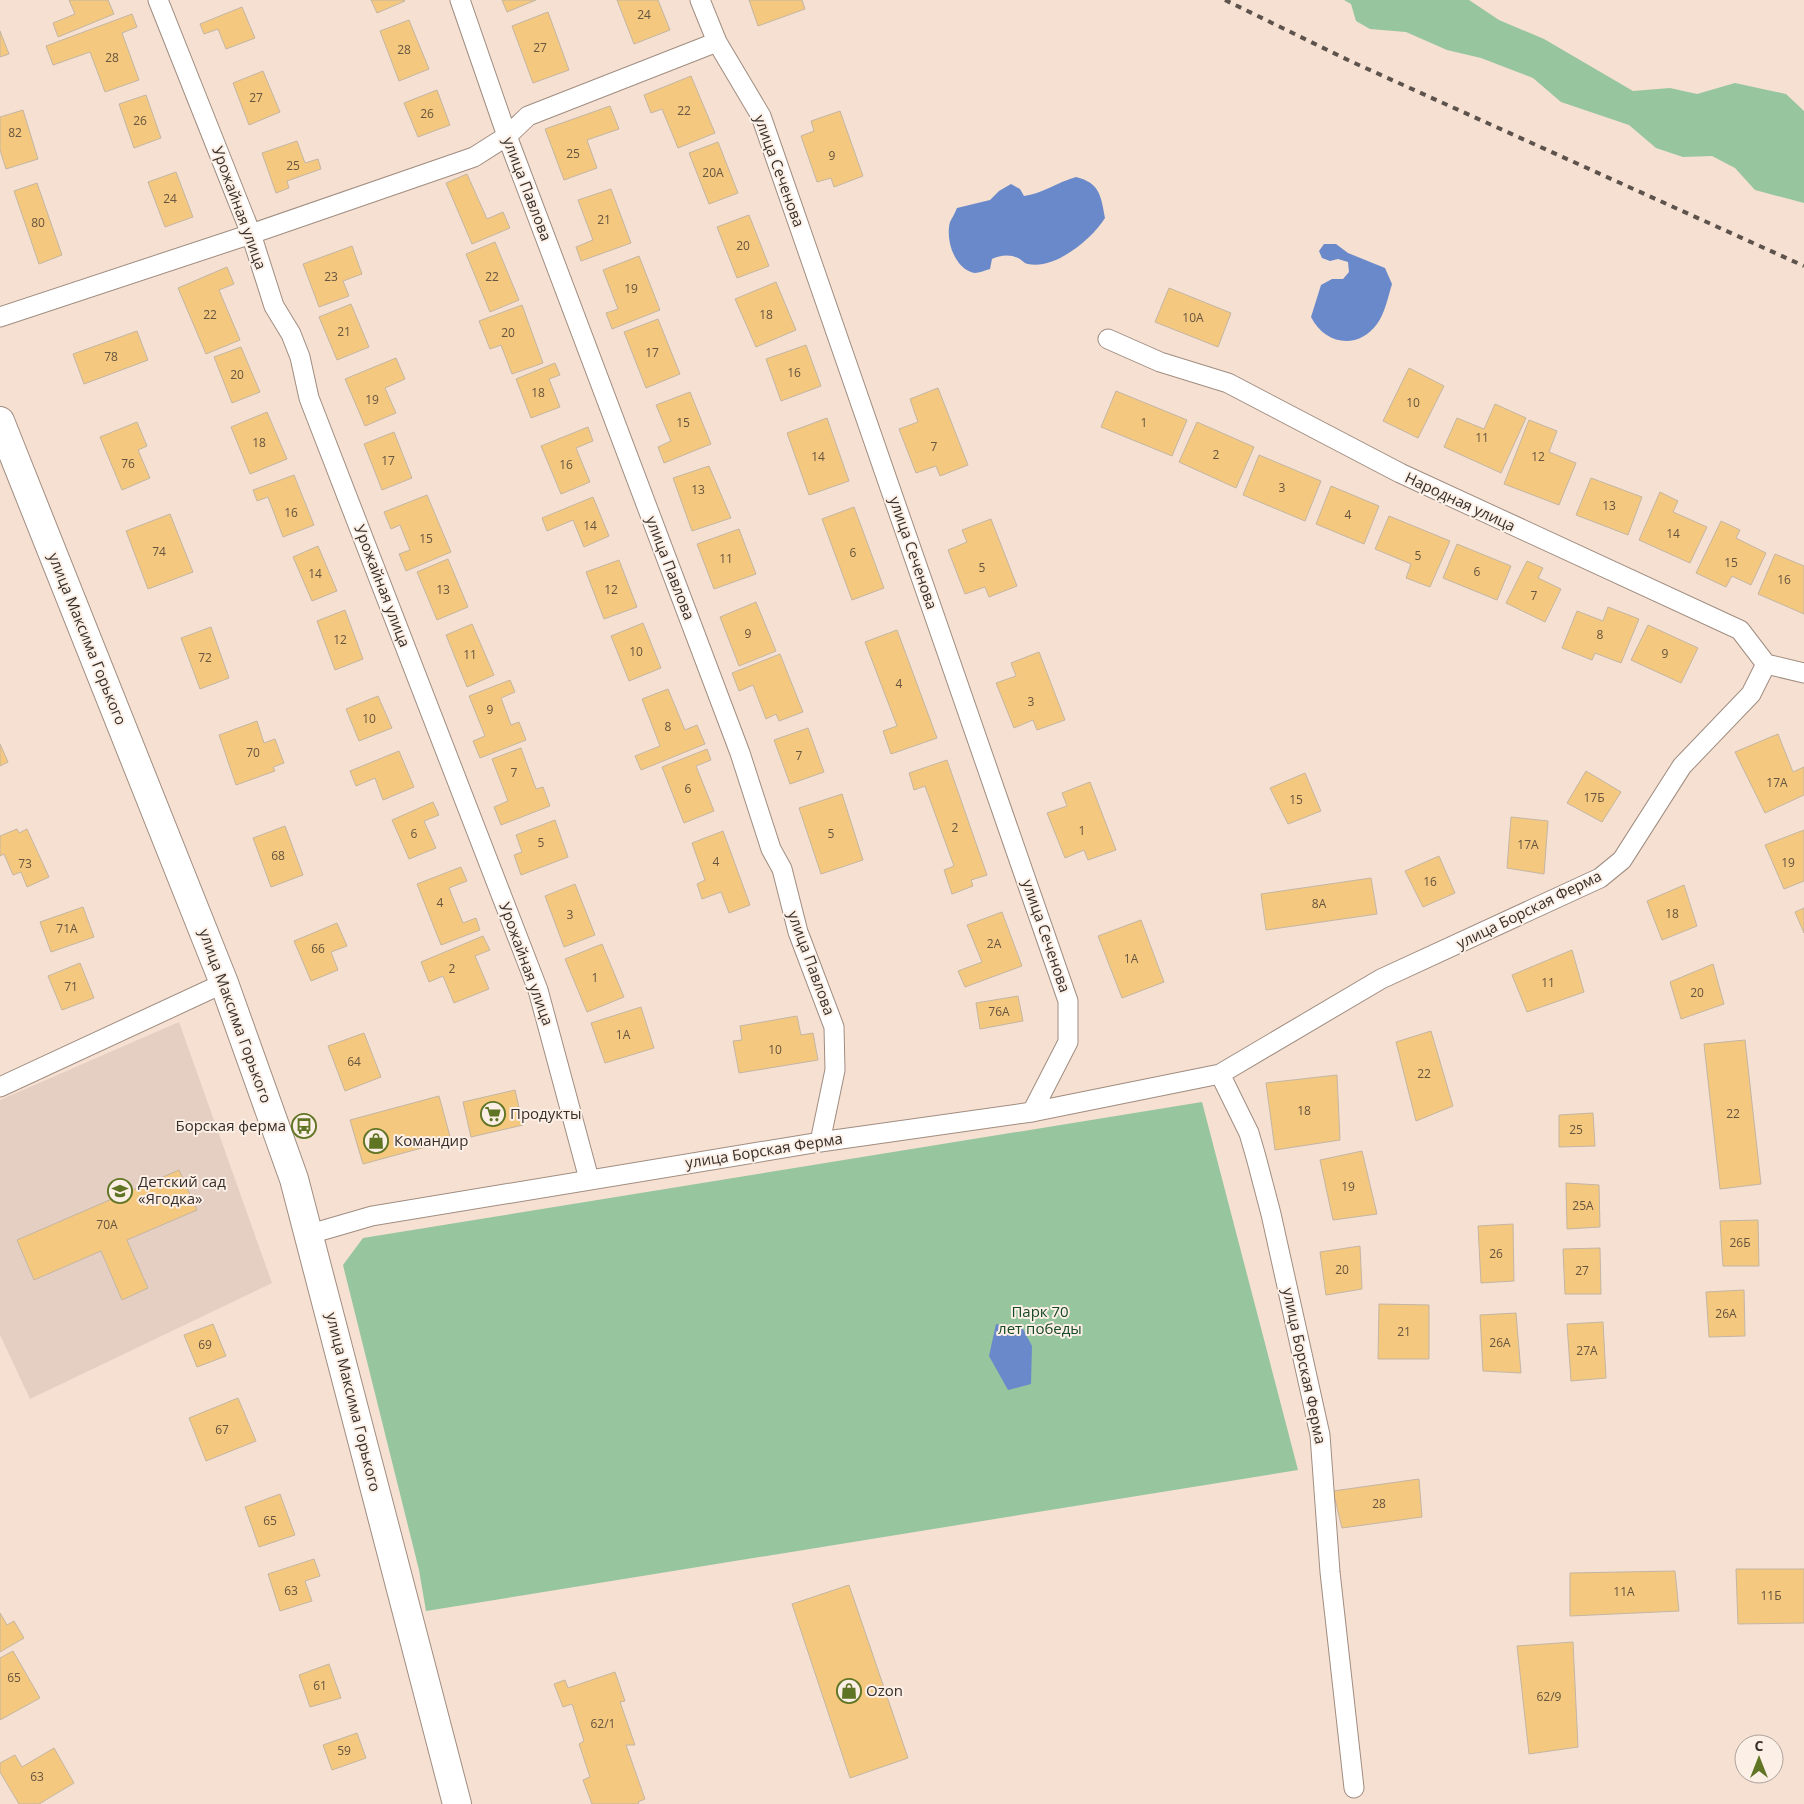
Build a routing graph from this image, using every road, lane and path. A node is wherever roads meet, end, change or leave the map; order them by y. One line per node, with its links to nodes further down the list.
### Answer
1 (158, 0): 6 (street, Урожайная улица)
2 (460, 0): 5 (street, улица Павлова)
3 (700, 0): 4 (street, улица Сеченова)
4 (717, 42): 5 (street); 15 (street, улица Сеченова)
5 (507, 136): 6 (street); 16 (street, улица Павлова)
6 (251, 234): 7 (street); 17 (street, Урожайная улица)
7 (0, 318)
8 (1108, 339): 10 (street, Народная улица)
9 (0, 421): 12 (street, улица Максима Горького)
10 (1766, 664): 11 (street); 13 (street, улица Борская Ферма)
11 (1804, 673)
12 (224, 983): 14 (street); 18 (street, улица Максима Горького)
13 (1220, 1074): 15 (street, улица Борская Ферма); 19 (street, улица Борская Ферма)
14 (0, 1086)
15 (1032, 1112): 16 (street, улица Борская Ферма)
16 (820, 1142): 17 (street, улица Борская Ферма)
17 (589, 1179): 18 (street, улица Борская Ферма)
18 (310, 1234): 20 (street, улица Максима Горького)
19 (1354, 1788)
20 (457, 1804)

